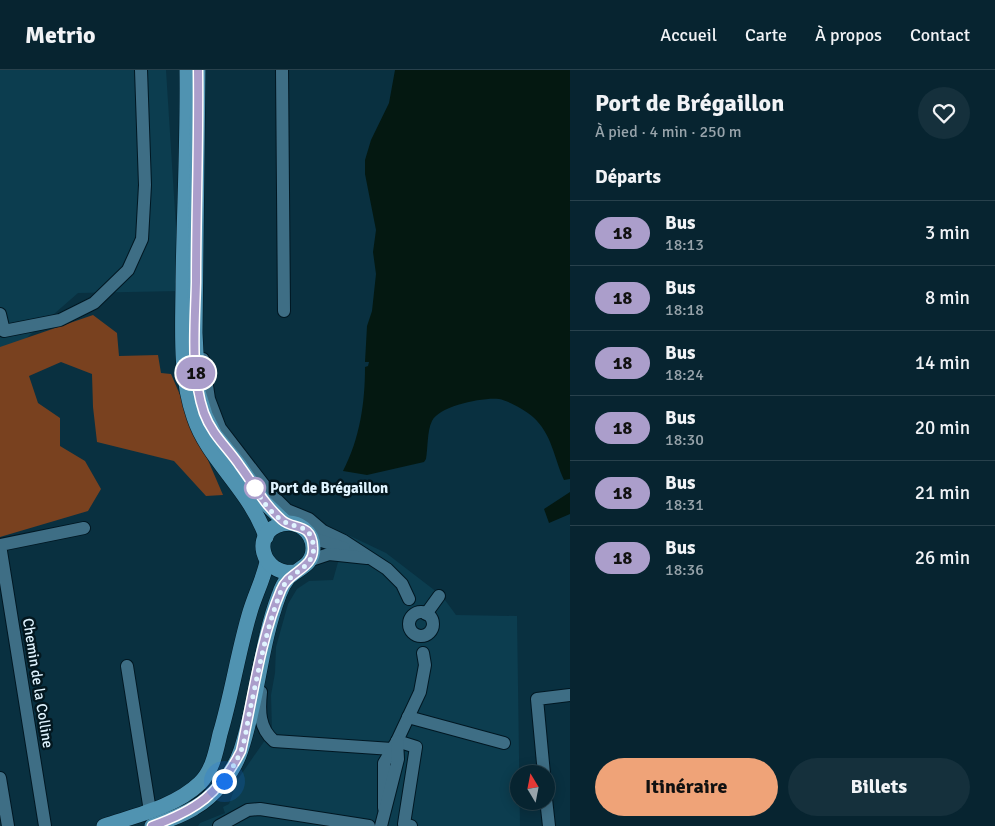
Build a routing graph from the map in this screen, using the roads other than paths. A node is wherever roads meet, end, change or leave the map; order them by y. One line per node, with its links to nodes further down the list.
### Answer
1 (141, 70): 7 (street)
2 (187, 70): 10 (main road)
3 (198, 70): 5 (main road)
4 (282, 70): 6 (street)
5 (196, 249): 8 (main road); 13 (street)
6 (284, 310)
7 (0, 314)
8 (286, 523): 10 (main road); 11 (main road)
9 (84, 528): 12 (street)
10 (266, 537): 15 (main road)
11 (312, 538): 13 (street); 14 (main road)
12 (0, 545): 32 (street, Chemin de la Colline)
13 (372, 559): 14 (street); 18 (street)
14 (311, 560): 16 (main road)
15 (267, 562): 16 (main road); 29 (main road)
16 (295, 572): 21 (main road)
17 (439, 596): 18 (street)
18 (420, 614): 19 (street); 19 (street)
19 (421, 634): 23 (street)
20 (127, 666): 29 (street)
21 (259, 669): 25 (street); 29 (main road)
22 (570, 695): 26 (street)
23 (408, 718): 24 (street); 25 (street)
24 (504, 744)
25 (395, 745): 30 (street); 36 (street)
26 (543, 765)
27 (0, 778): 31 (street)
28 (547, 810): 37 (street)
29 (151, 818): 33 (main road)
30 (406, 825)
31 (8, 826)
32 (45, 826)
33 (104, 826)
34 (219, 826): 35 (street)
35 (369, 826)
36 (381, 826)
37 (549, 826)

